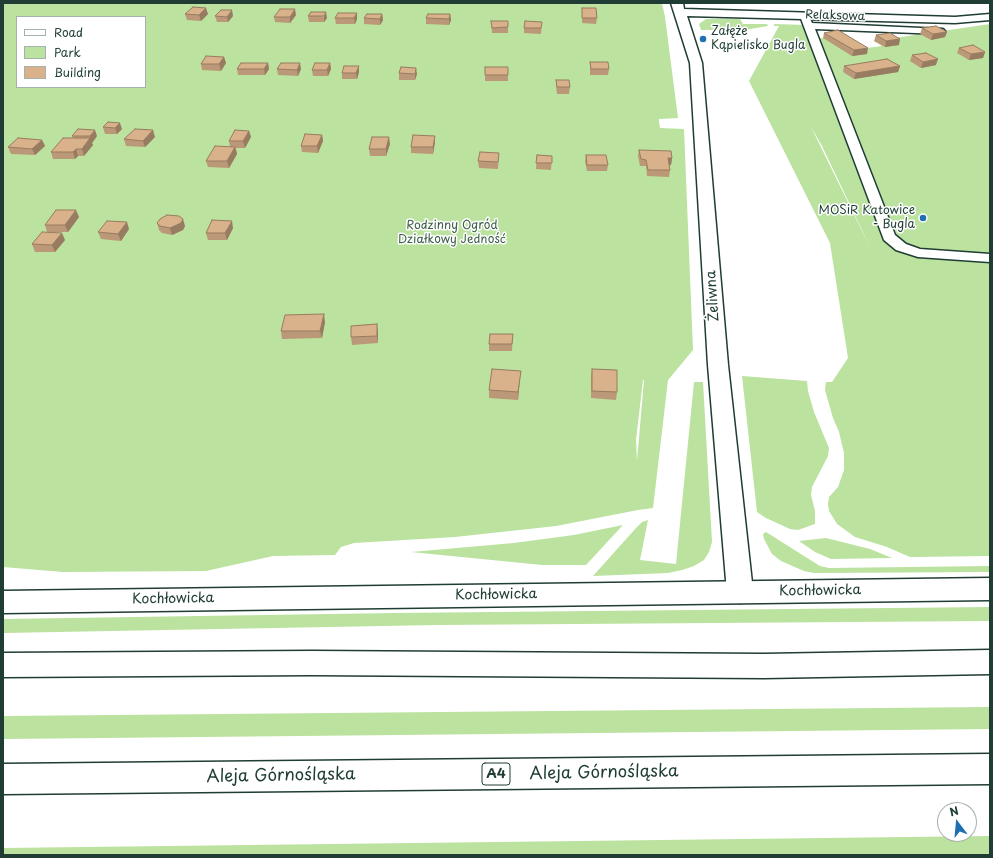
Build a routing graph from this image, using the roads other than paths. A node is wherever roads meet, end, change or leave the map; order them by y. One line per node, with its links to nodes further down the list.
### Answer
1 (679, 8): 3 (main road, Relaksowa); 7 (main road, Żeliwna)
2 (990, 17): 3 (main road, Relaksowa)
3 (808, 21): 4 (lane); 5 (lane)
4 (940, 31)
5 (990, 258)
6 (990, 589): 7 (main road, Kochłowicka)
7 (740, 592): 8 (main road, Kochłowicka)
8 (3, 602)
9 (990, 662): 10 (main road)
10 (3, 664)
11 (990, 769): 12 (main road, Aleja Górnośląska / A4)
12 (3, 779)

